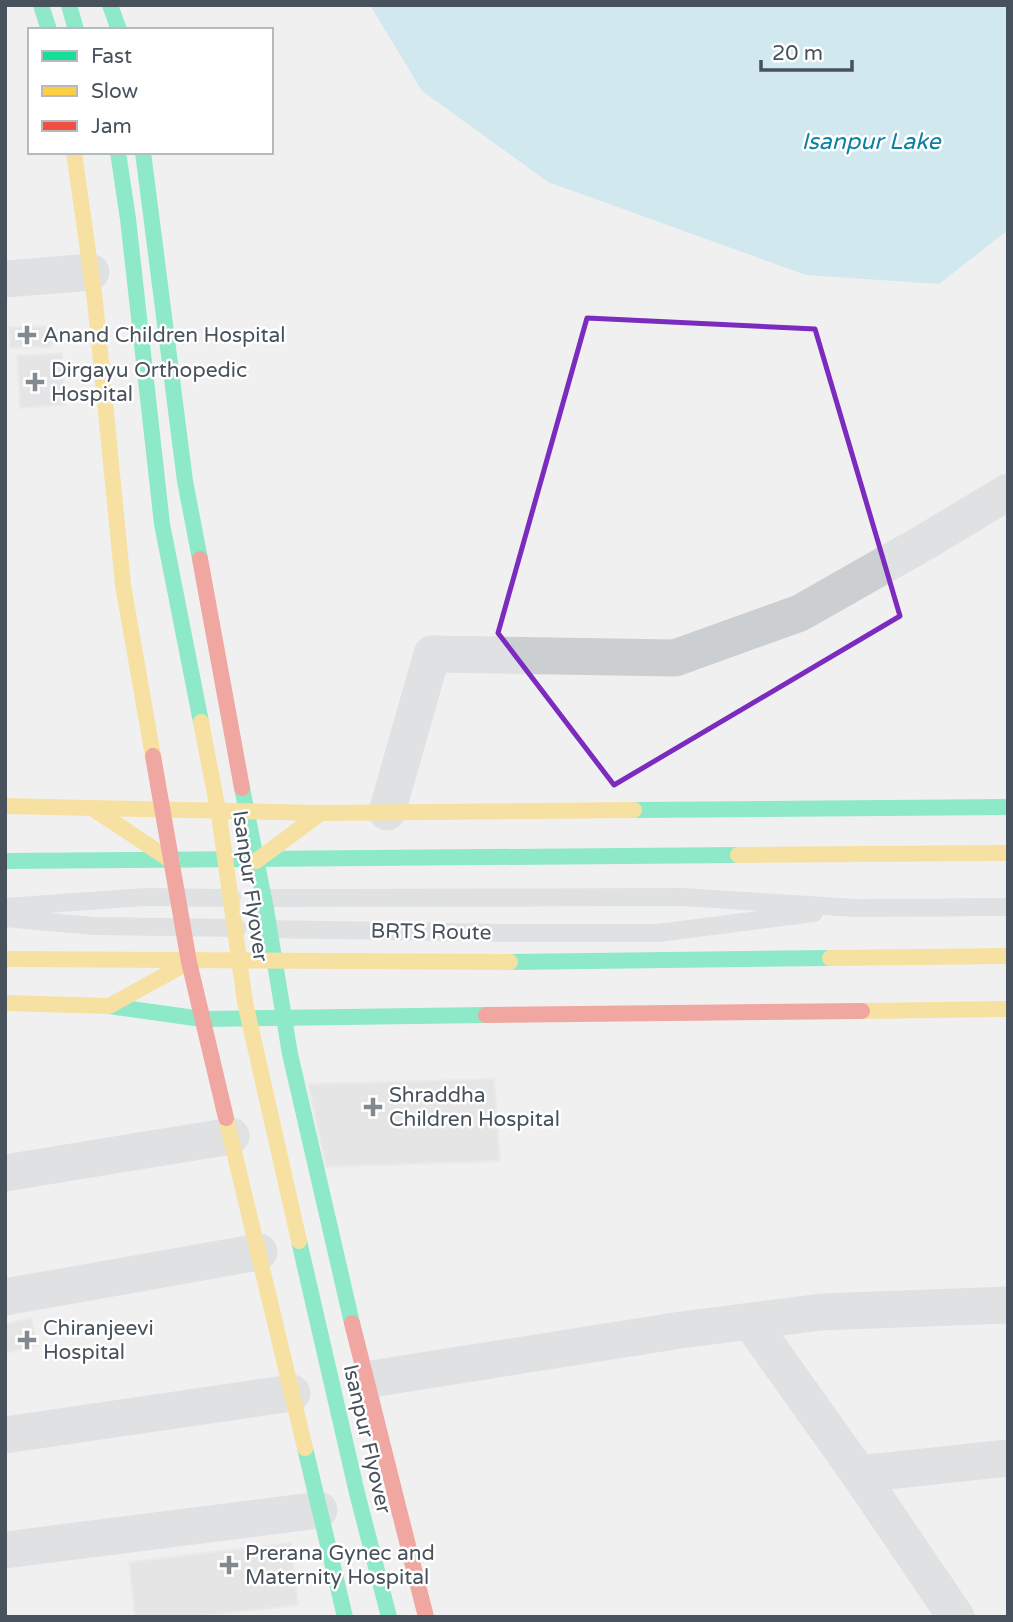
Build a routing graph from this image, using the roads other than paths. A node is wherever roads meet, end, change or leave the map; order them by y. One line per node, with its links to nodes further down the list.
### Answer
1 (41, 5): 4 (street)
2 (69, 5): 5 (street)
3 (110, 5): 6 (street)
4 (48, 28)
5 (75, 28)
6 (118, 28)
7 (74, 154): 10 (street)
8 (118, 154): 59 (street, Isanpur Flyover, bridge)
9 (143, 154): 18 (street)
10 (91, 272): 11 (street); 17 (street)
11 (5, 279)
12 (1008, 492): 19 (street)
13 (196, 793): 37 (street, Isanpur Flyover)
14 (5, 806): 16 (street)
15 (1008, 807): 19 (street)
16 (92, 808): 17 (street); 24 (street)
17 (163, 809): 18 (street); 24 (street)
18 (247, 810): 20 (street); 22 (street)
19 (387, 812): 20 (street)
20 (321, 813): 22 (street)
21 (1008, 853): 22 (street)
22 (256, 860): 24 (street); 26 (street)
23 (5, 861): 24 (street)
24 (172, 861): 25 (street)
25 (179, 897): 26 (lane, BRTS Route); 27 (lane, BRTS Route); 31 (street)
26 (265, 898): 29 (lane, BRTS Route); 32 (street)
27 (5, 907)
28 (1008, 907): 29 (lane, BRTS Route)
29 (856, 908): 32 (lane, BRTS Route)
30 (5, 918): 31 (lane, BRTS Route)
31 (183, 928): 32 (lane, BRTS Route); 35 (street)
32 (270, 929): 36 (street)
33 (1008, 956): 36 (street)
34 (5, 959): 35 (street)
35 (189, 962): 36 (street); 40 (street); 43 (street)
36 (274, 962): 42 (street)
37 (223, 979)
38 (5, 1003): 40 (street)
39 (226, 1005): 44 (street)
40 (109, 1006): 43 (street)
41 (1008, 1009): 42 (street)
42 (284, 1017): 43 (street); 51 (street)
43 (202, 1019): 45 (street)
44 (233, 1032)
45 (231, 1136): 46 (street); 47 (street)
46 (5, 1173)
47 (259, 1252): 48 (street); 52 (street)
48 (5, 1297)
49 (1008, 1305): 50 (street)
50 (750, 1321): 51 (street); 55 (street)
51 (365, 1380): 60 (street)
52 (292, 1393): 53 (street); 56 (street)
53 (5, 1435)
54 (1008, 1458): 55 (street)
55 (859, 1474): 61 (street)
56 (319, 1510): 57 (street); 58 (street)
57 (5, 1550)
58 (345, 1617)
59 (389, 1617)
60 (426, 1617)
61 (956, 1617)

